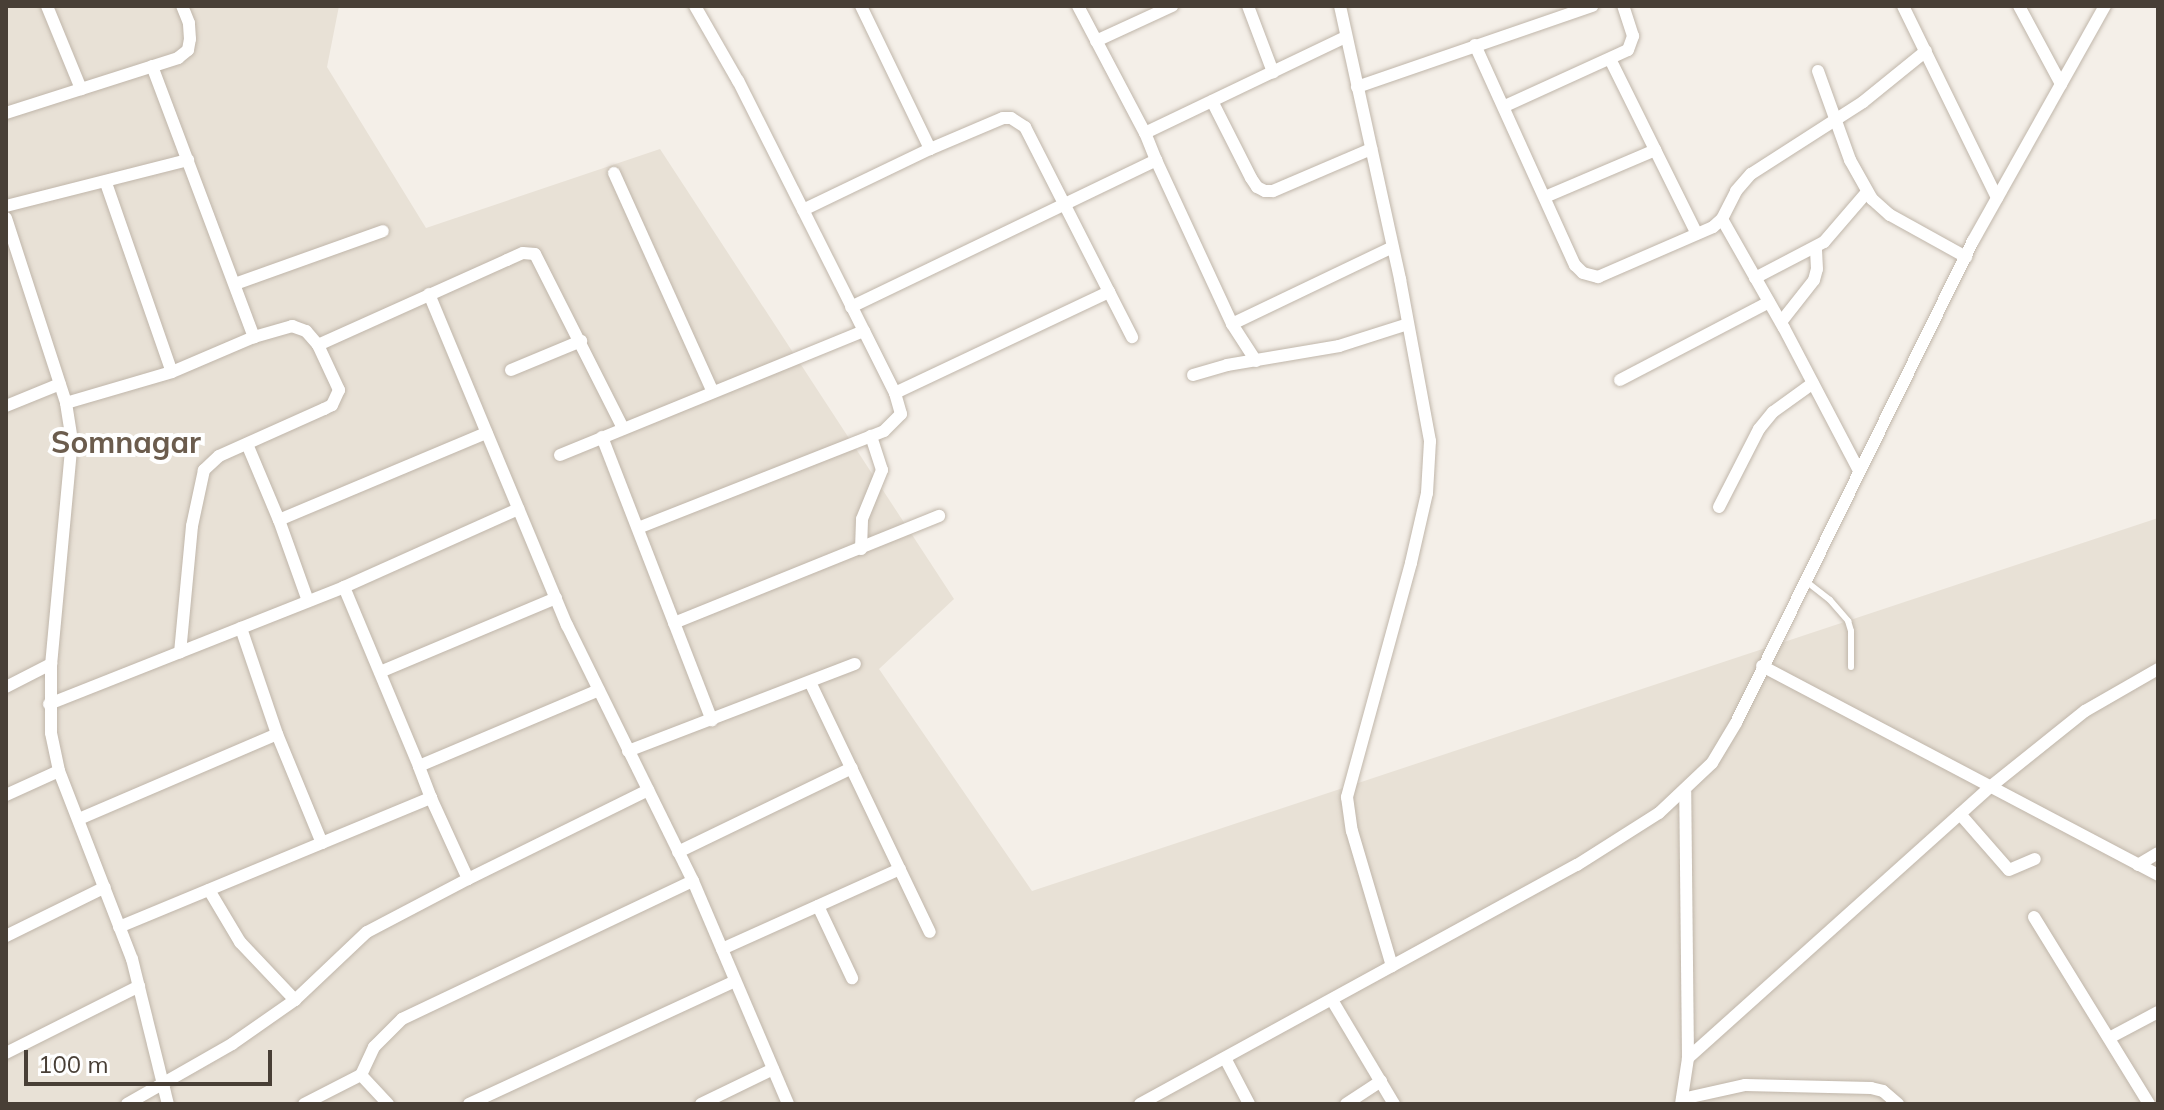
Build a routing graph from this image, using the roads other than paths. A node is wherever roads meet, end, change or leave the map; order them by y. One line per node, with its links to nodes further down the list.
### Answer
1 (47, 6): 24 (street)
2 (182, 6): 19 (street)
3 (695, 6): 42 (street)
4 (861, 6): 30 (street)
5 (1078, 6): 15 (street)
6 (1172, 6): 15 (street)
7 (1248, 6): 21 (street)
8 (1340, 6): 14 (street)
9 (1592, 6): 16 (street)
10 (1623, 6): 18 (street)
11 (1903, 6): 17 (street)
12 (2019, 6): 22 (street)
13 (2105, 6): 22 (street)
14 (1345, 37): 21 (street); 23 (street)
15 (1096, 41): 29 (street)
16 (1475, 45): 23 (street); 26 (street)
17 (1926, 51): 28 (street); 39 (street)
18 (1610, 59): 26 (street); 32 (street)
19 (152, 66): 24 (street); 33 (street)
20 (1818, 71): 28 (street)
21 (1273, 72): 25 (street)
22 (2061, 84): 39 (street)
23 (1357, 87): 31 (street)
24 (81, 89): 27 (street)
25 (1212, 101): 29 (street); 31 (street)
26 (1505, 106): 38 (street)
27 (6, 113)
28 (1837, 118): 37 (street); 44 (street)
29 (1145, 133): 34 (street)
30 (930, 149): 40 (street); 42 (street)
31 (1371, 149): 47 (street)
32 (1655, 150): 38 (street); 46 (street)
33 (188, 160): 36 (street); 51 (street)
34 (1156, 160): 40 (street); 57 (street)
35 (614, 173): 71 (street)
36 (106, 183): 41 (street); 66 (street)
37 (1867, 192): 48 (street); 49 (street)
38 (1545, 197): 46 (street)
39 (1997, 198): 49 (street)
40 (1065, 204): 52 (street); 55 (street)
41 (6, 206)
42 (803, 210): 55 (street)
43 (6, 218): 70 (street)
44 (1722, 219): 46 (street); 50 (street)
45 (383, 231): 51 (street)
46 (1697, 234)
47 (1393, 247): 57 (street); 58 (street)
48 (1816, 248): 50 (street); 56 (street)
49 (1966, 257): 81 (street)
50 (1755, 278): 54 (street)
51 (235, 284): 60 (street)
52 (1109, 292): 61 (street); 72 (street)
53 (429, 294): 62 (street); 63 (street); 76 (street)
54 (1769, 302): 56 (street); 68 (street)
55 (851, 307): 59 (street)
56 (1781, 322): 69 (street)
57 (1232, 324): 64 (street)
58 (1408, 324): 64 (street); 135 (street)
59 (864, 331): 71 (street); 72 (street)
60 (254, 337): 63 (street); 66 (street)
61 (1132, 337)
62 (581, 341): 65 (street); 75 (street)
63 (318, 345): 79 (street)
64 (1256, 361): 67 (street)
65 (511, 370)
66 (172, 372): 73 (street)
67 (1193, 375)
68 (1620, 380)
69 (1813, 383): 81 (street); 82 (street)
70 (60, 384): 73 (street); 74 (street)
71 (713, 392): 75 (street)
72 (895, 393): 77 (street)
73 (66, 403): 95 (street)
74 (6, 406)
75 (623, 428): 78 (street)
76 (486, 433): 83 (street); 85 (street)
77 (871, 436): 86 (street); 87 (street)
78 (602, 437): 80 (street); 86 (street)
79 (247, 444): 85 (street); 94 (street)
80 (560, 455)
81 (1859, 471): 88 (street)
82 (1719, 507)
83 (518, 509): 89 (street); 90 (street)
84 (939, 516): 87 (street)
85 (279, 520): 91 (street)
86 (638, 528): 92 (street)
87 (861, 549): 92 (street)
88 (1804, 580): 97 (street); 98 (lane)
89 (344, 587): 91 (street); 100 (street)
90 (556, 598): 100 (street); 103 (street)
91 (308, 601): 93 (street)
92 (674, 623): 105 (street)
93 (241, 628): 94 (street); 106 (street)
94 (180, 652): 104 (street)
95 (51, 664): 102 (street); 104 (street)
96 (855, 664): 101 (street)
97 (1762, 666): 111 (street); 113 (street)
98 (1851, 667)
99 (2158, 669): 111 (street)
100 (380, 672): 108 (street)
101 (810, 682): 105 (street); 109 (street)
102 (6, 687)
103 (599, 690): 107 (street); 108 (street)
104 (49, 704): 110 (street)
105 (712, 720): 107 (street)
106 (277, 734): 117 (street); 118 (street)
107 (628, 751): 112 (street)
108 (419, 766): 115 (street)
109 (852, 768): 119 (street); 123 (street)
110 (59, 771): 114 (street); 117 (street)
111 (1990, 787): 116 (street); 122 (street)
112 (648, 790): 119 (street); 125 (street)
113 (1685, 792): 135 (street); 145 (street)
114 (6, 795)
115 (431, 798): 118 (street); 125 (street)
116 (1960, 814): 121 (street); 145 (street)
117 (79, 819): 127 (street)
118 (322, 843): 128 (street)
119 (678, 852): 126 (street)
120 (2158, 853): 122 (street)
121 (2035, 859)
122 (2138, 865): 124 (street)
123 (900, 869): 129 (street); 132 (street)
124 (2158, 875)
125 (468, 879): 139 (street)
126 (693, 881): 134 (street); 147 (street)
127 (105, 887): 131 (street); 133 (street)
128 (209, 890): 131 (street); 139 (street)
129 (818, 906): 134 (street); 136 (street)
130 (2034, 917): 142 (street)
131 (119, 927): 138 (street)
132 (930, 932)
133 (6, 936)
134 (722, 949): 137 (street)
135 (1392, 966): 140 (street)
136 (852, 978)
137 (735, 981): 146 (street); 155 (street)
138 (139, 986): 143 (street); 149 (street)
139 (295, 1000): 149 (street)
140 (1332, 1000): 144 (street); 148 (street)
141 (2158, 1012): 142 (street)
142 (2111, 1037): 163 (street)
143 (6, 1053)
144 (1225, 1058): 158 (street); 159 (street)
145 (1688, 1058): 150 (street)
146 (773, 1069): 156 (street); 157 (street)
147 (361, 1075): 153 (street); 154 (street)
148 (1381, 1081): 160 (street); 161 (street)
149 (163, 1085): 151 (street); 152 (street)
150 (1681, 1101): 162 (street)
151 (127, 1104)
152 (168, 1104)
153 (304, 1104)
154 (388, 1104)
155 (469, 1104)
156 (701, 1104)
157 (788, 1104)
158 (1140, 1104)
159 (1249, 1104)
160 (1346, 1104)
161 (1394, 1104)
162 (1898, 1104)
163 (2149, 1104)

